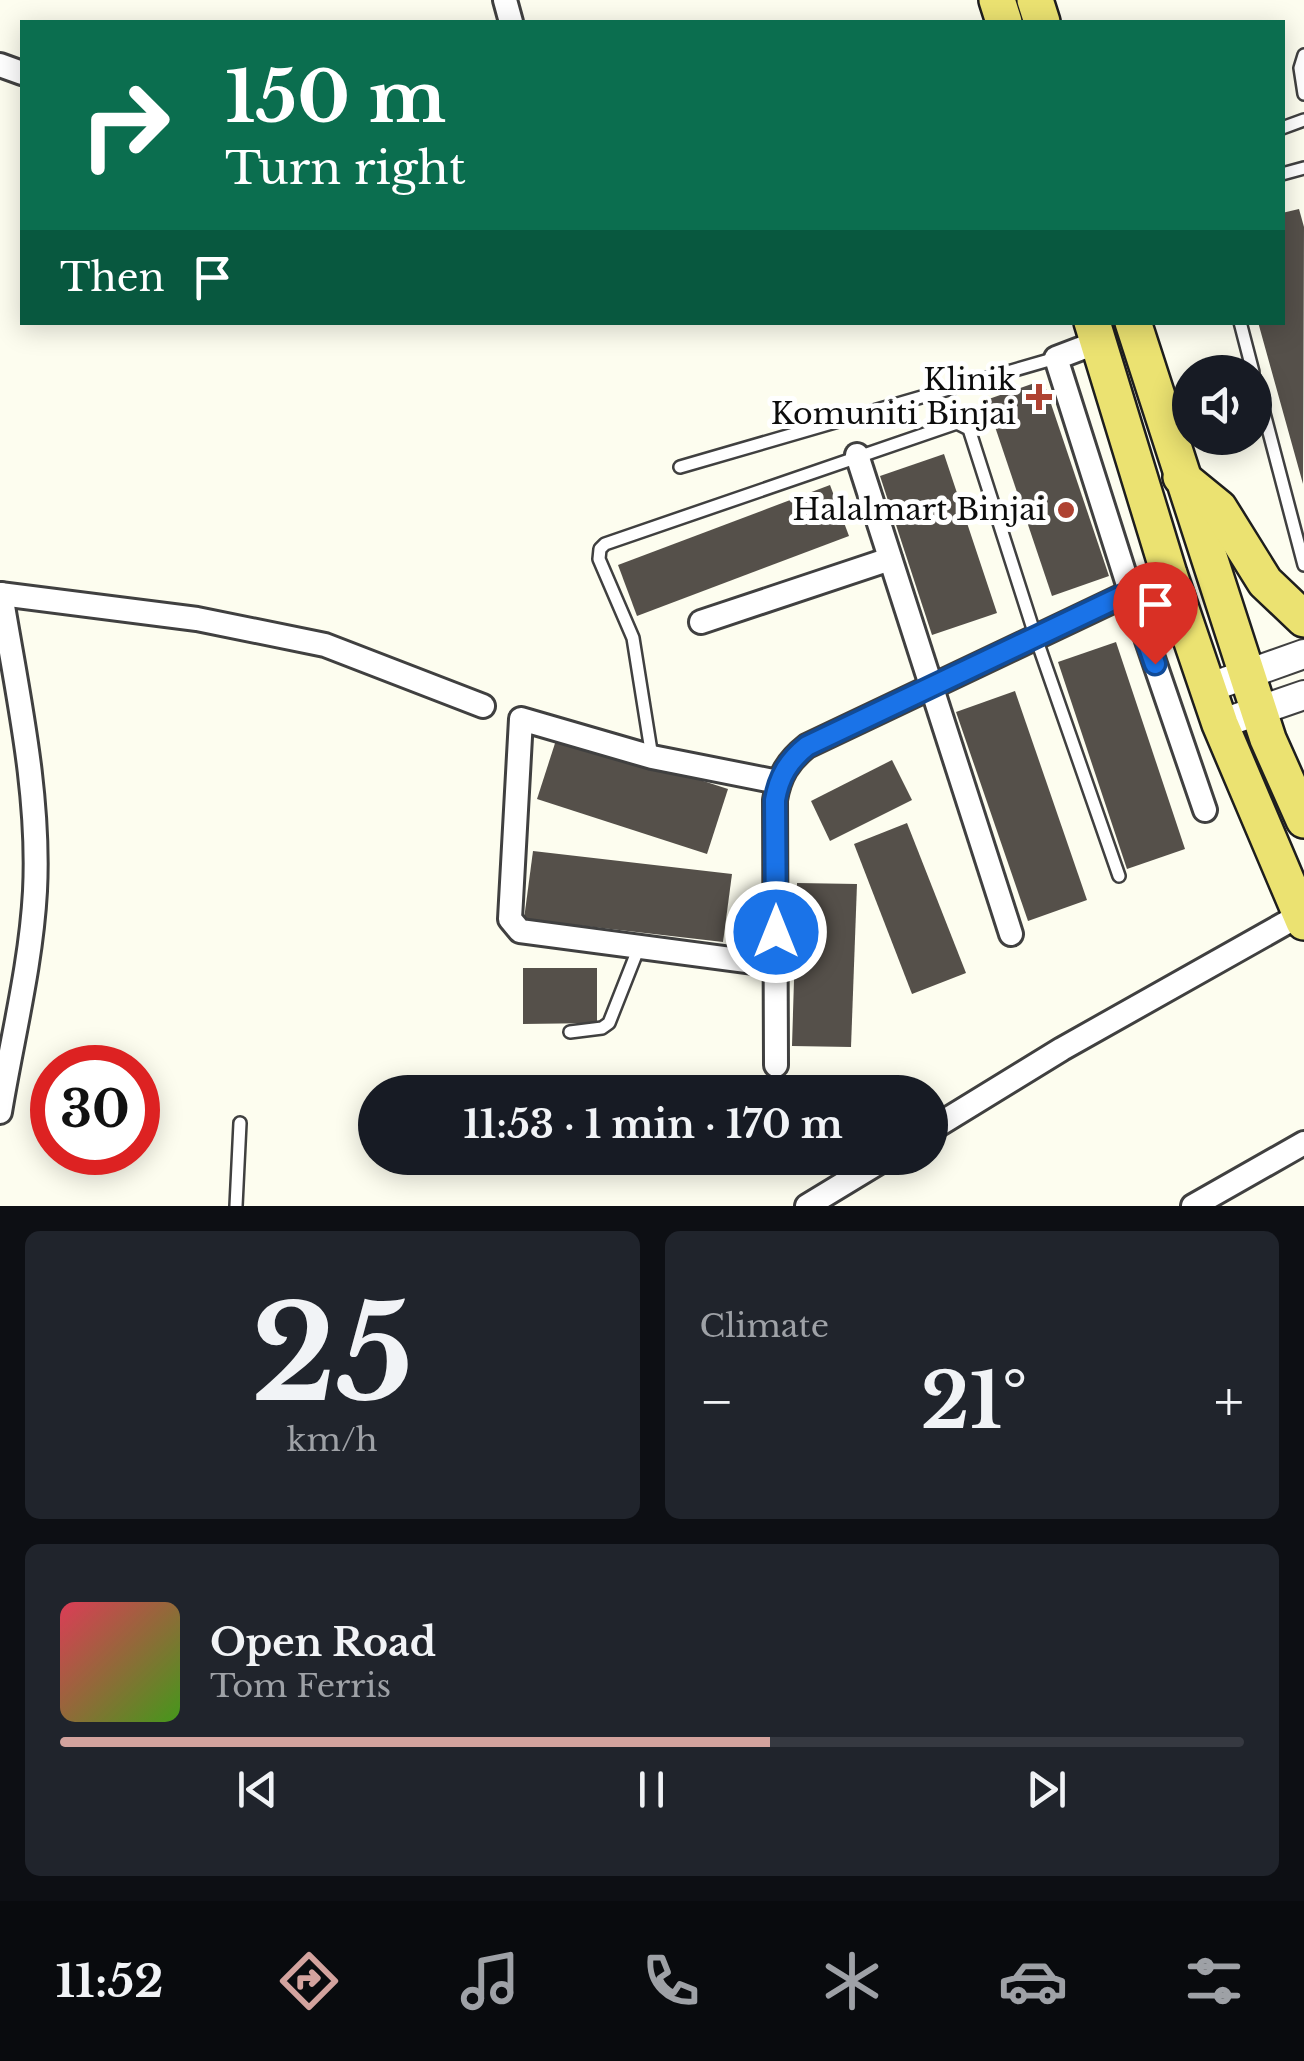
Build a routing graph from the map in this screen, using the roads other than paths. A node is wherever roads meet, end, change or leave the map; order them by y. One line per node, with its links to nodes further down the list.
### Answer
1 (1304, 55): 2 (lane)
2 (1304, 94)
3 (1135, 325): 11 (main road)
4 (1241, 325): 6 (lane)
5 (1095, 332): 7 (street); 14 (main road)
6 (1249, 355)
7 (1056, 358): 10 (lane); 15 (street)
8 (1272, 444): 13 (lane)
9 (857, 456): 12 (street); 19 (lane); 29 (lane)
10 (680, 467)
11 (1182, 478): 17 (main road); 21 (main road)
12 (890, 559): 18 (street); 22 (street)
13 (1304, 565)
14 (1169, 574): 15 (street); 23 (main road)
15 (1130, 592): 19 (street); 32 (street)
16 (0, 594): 25 (street); 40 (street)
17 (1304, 618)
18 (701, 622)
19 (1035, 635): 22 (street); 33 (lane)
20 (1304, 654): 21 (street)
21 (1246, 674): 23 (street); 26 (main road)
22 (930, 685): 30 (street); 35 (street)
23 (1208, 688): 27 (main road)
24 (1304, 694): 26 (street)
25 (483, 706)
26 (1258, 711): 27 (street); 31 (main road)
27 (1220, 724): 34 (main road)
28 (1304, 746): 31 (main road)
29 (652, 757): 30 (street); 36 (street)
30 (778, 782): 37 (street)
31 (1297, 800)
32 (1205, 810)
33 (1119, 876)
34 (1302, 918): 41 (street)
35 (1010, 934)
36 (639, 947): 37 (street); 38 (lane)
37 (776, 964): 39 (street)
38 (570, 1032)
39 (776, 1065)
40 (0, 1112)
41 (948, 1119)
42 (240, 1124): 45 (lane)
43 (1304, 1143): 47 (street)
44 (858, 1175): 46 (street)
45 (236, 1206)
46 (807, 1206)
47 (1193, 1206)

